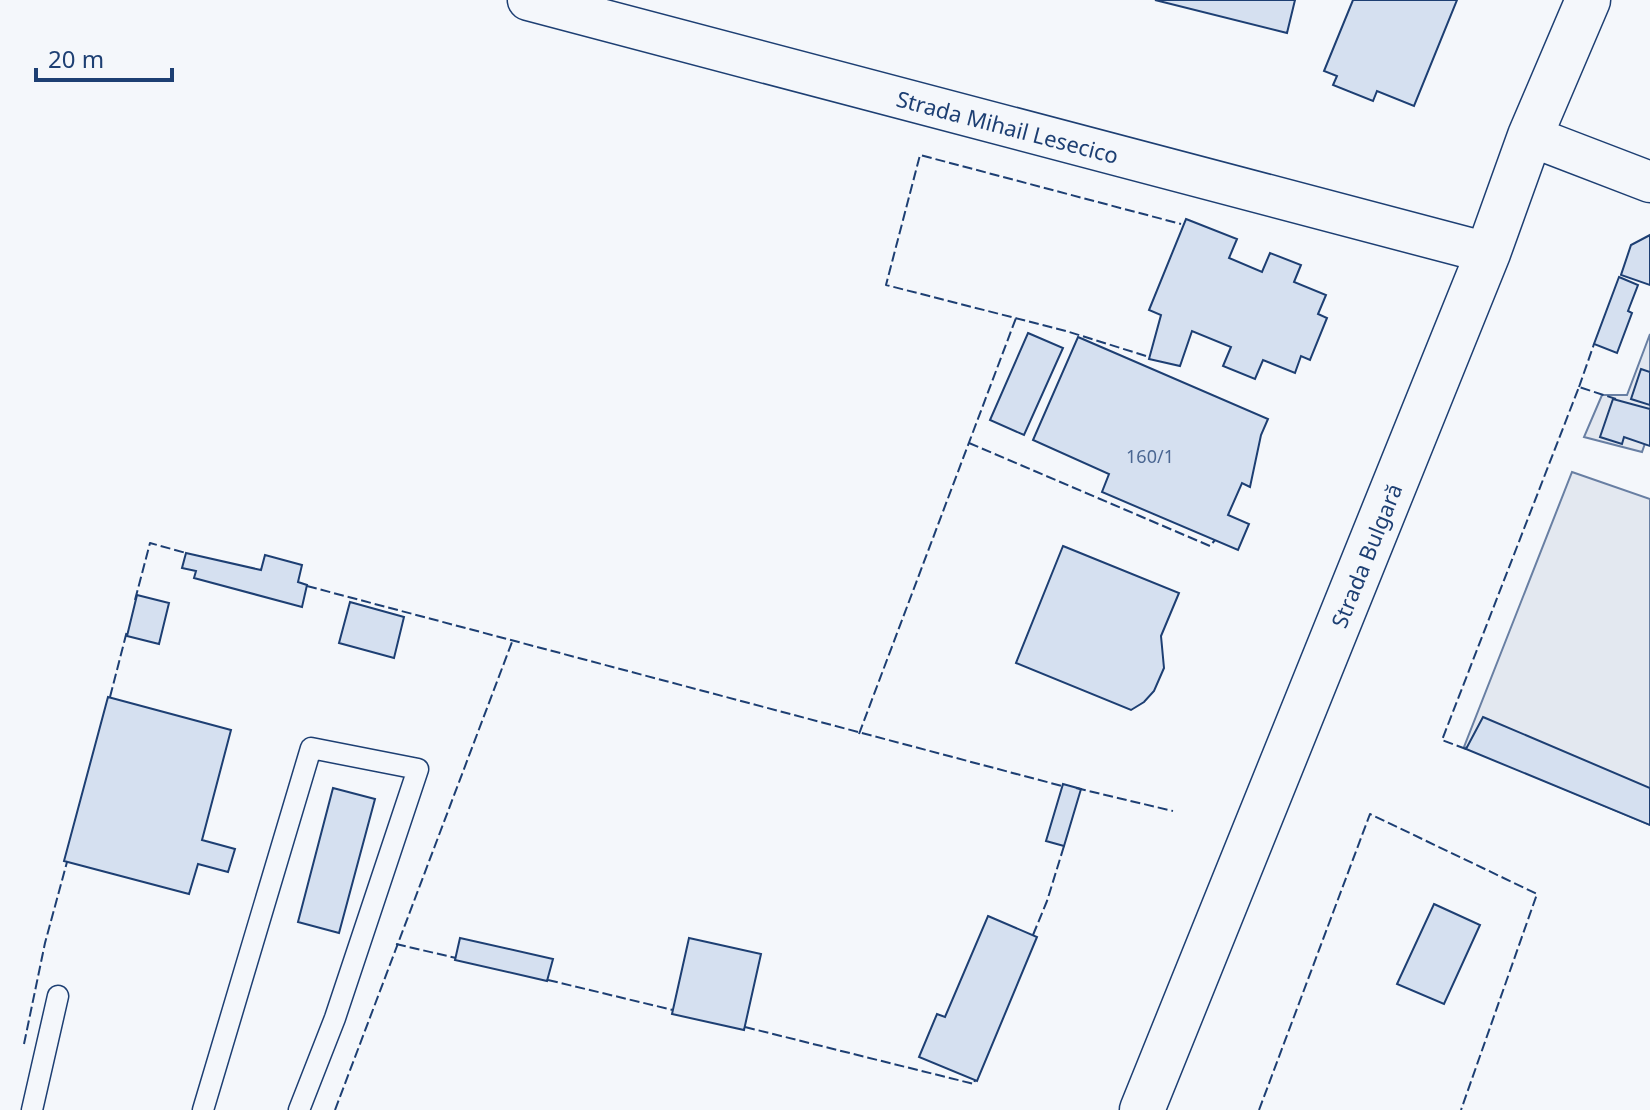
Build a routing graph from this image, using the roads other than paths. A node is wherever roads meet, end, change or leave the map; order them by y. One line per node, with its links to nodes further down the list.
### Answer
1 (528, 0): 5 (street, Strada Mihail Lesecico)
2 (1588, 0): 3 (street, Strada Bulgară)
3 (1530, 136): 4 (street); 5 (street, Strada Bulgară)
4 (1650, 182)
5 (1488, 253): 10 (street, Strada Bulgară)
6 (58, 996): 7 (lane)
7 (32, 1110)
8 (203, 1110): 9 (lane)
9 (299, 1110)
10 (1142, 1110)

